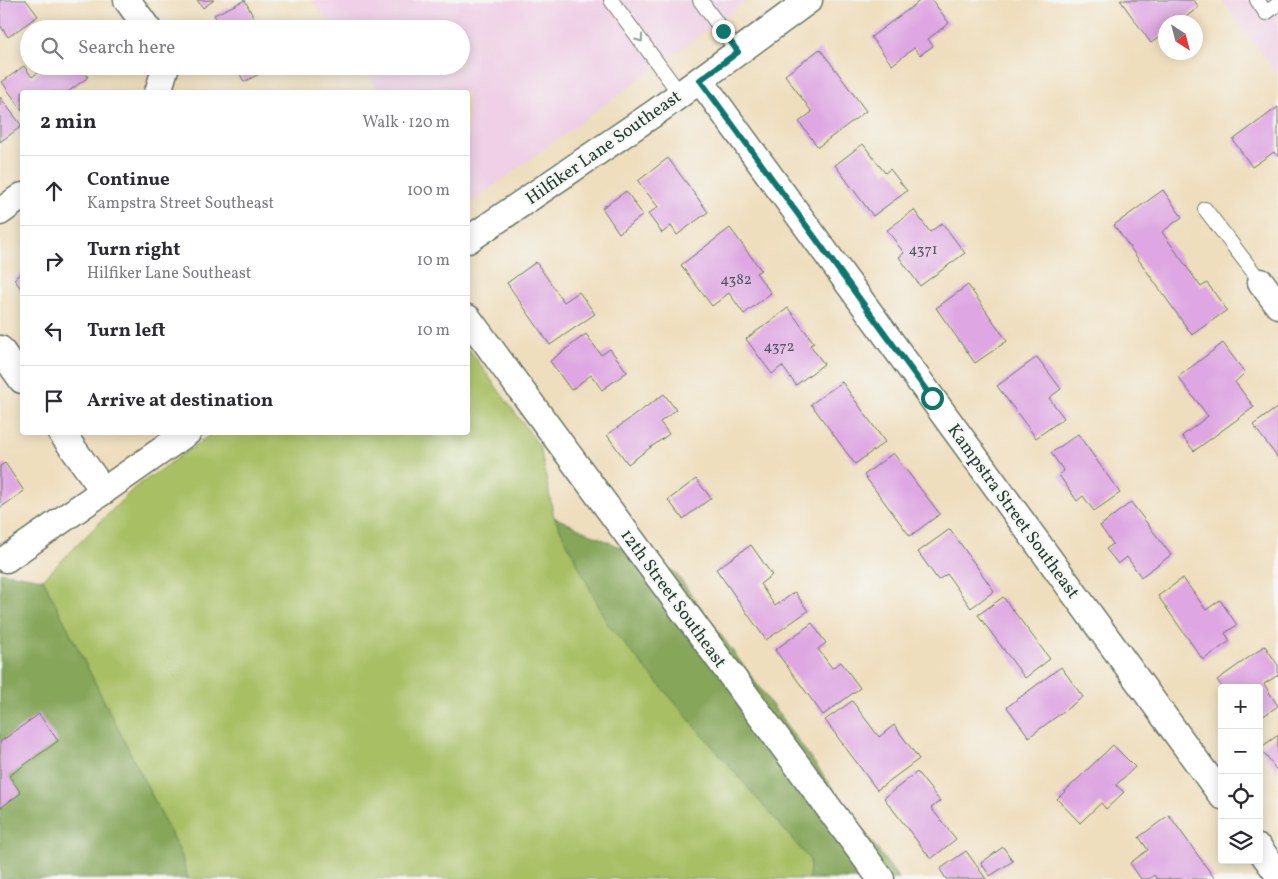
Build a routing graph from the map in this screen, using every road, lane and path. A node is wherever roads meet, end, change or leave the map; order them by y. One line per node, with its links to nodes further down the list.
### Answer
1 (127, 0): 7 (street)
2 (611, 0): 10 (lane, one-way to 10)
3 (700, 0): 8 (lane)
4 (1257, 0): 6 (lane)
5 (803, 2): 8 (street, Hilfiker Lane Southeast)
6 (1278, 4)
7 (141, 20)
8 (738, 52): 10 (street, Hilfiker Lane Southeast)
9 (163, 75): 11 (street)
10 (690, 87): 15 (street, Hilfiker Lane Southeast); 25 (street, Kampstra Street Southeast)
11 (159, 90)
12 (20, 197): 14 (street)
13 (1205, 209): 16 (lane)
14 (0, 212)
15 (470, 239)
16 (1261, 282): 17 (street)
17 (1278, 305)
18 (470, 321): 28 (street, 12th Street Southeast)
19 (0, 349): 20 (street)
20 (20, 377)
21 (63, 435): 23 (street)
22 (184, 435): 23 (street)
23 (104, 491): 24 (street)
24 (3, 561)
25 (1218, 791)
26 (1263, 853): 27 (street)
27 (1278, 874)
28 (881, 879)

